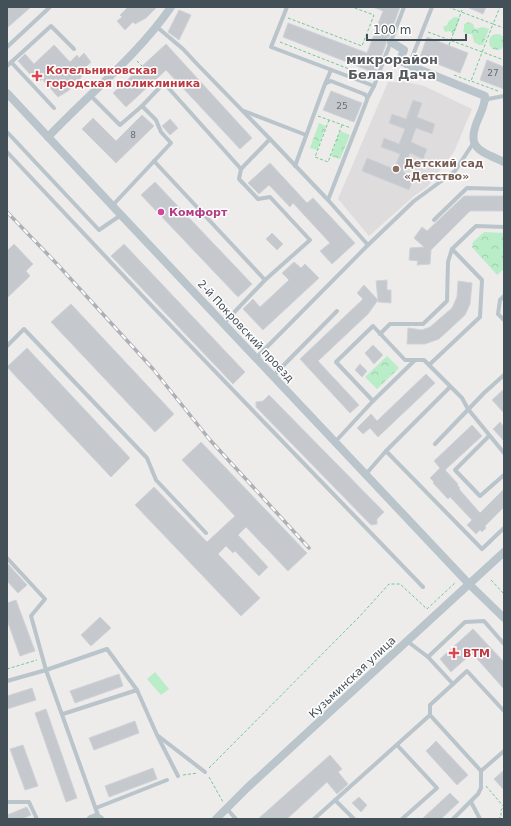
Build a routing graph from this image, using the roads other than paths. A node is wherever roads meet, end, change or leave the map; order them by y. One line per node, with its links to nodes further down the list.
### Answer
1 (50, 7): 8 (lane)
2 (171, 7): 6 (street)
3 (287, 7): 12 (lane)
4 (404, 7): 7 (lane)
5 (432, 7): 11 (lane)
6 (157, 27): 16 (street); 22 (lane)
7 (391, 42): 11 (street); 14 (lane)
8 (7, 47)
9 (74, 49): 10 (lane)
10 (9, 63): 21 (lane)
11 (409, 65): 19 (street)
12 (331, 70): 13 (lane); 14 (lane)
13 (325, 84): 18 (lane); 24 (lane)
14 (374, 86): 18 (lane)
15 (7, 93): 25 (street, 2-й Покровский проезд)
16 (90, 95): 20 (lane); 25 (street)
17 (504, 96): 19 (lane)
18 (367, 100): 34 (lane)
19 (485, 102): 27 (street)
20 (142, 106): 29 (lane); 32 (lane)
21 (54, 108)
22 (242, 110): 24 (lane); 26 (lane)
23 (8, 133): 36 (lane)
24 (306, 135): 31 (lane)
25 (48, 137): 35 (street, 2-й Покровский проезд)
26 (270, 139): 31 (lane); 32 (lane)
27 (474, 142): 30 (street); 39 (lane)
28 (7, 152): 68 (lane)
29 (154, 161): 35 (lane); 41 (lane)
30 (504, 162)
31 (295, 166): 34 (lane)
32 (241, 169): 41 (lane)
33 (504, 189): 37 (lane)
34 (328, 200): 39 (lane)
35 (112, 206): 36 (street, 2-й Покровский проезд)
36 (121, 215): 45 (street, 2-й Покровский проезд)
37 (434, 220)
38 (504, 227): 40 (lane)
39 (368, 245): 48 (lane)
40 (452, 249): 46 (lane); 50 (lane)
41 (266, 280): 45 (lane)
42 (504, 296): 44 (lane)
43 (337, 311): 52 (lane)
44 (504, 320)
45 (223, 324): 48 (street, 2-й Покровский проезд)
46 (380, 334): 49 (lane); 54 (lane)
47 (7, 346): 64 (lane)
48 (256, 358): 52 (street, 2-й Покровский проезд)
49 (415, 360): 50 (lane); 54 (lane)
50 (429, 365): 53 (lane)
51 (504, 375): 55 (lane)
52 (273, 376): 57 (street, 2-й Покровский проезд)
53 (450, 387): 55 (lane); 59 (lane)
54 (373, 401): 57 (lane)
55 (468, 409): 56 (lane); 58 (lane)
56 (489, 436): 60 (lane); 62 (lane)
57 (335, 442): 61 (street, 2-й Покровский проезд)
58 (435, 444)
59 (386, 451): 61 (lane); 63 (lane)
60 (504, 453)
61 (366, 474): 67 (street, 2-й Покровский проезд)
62 (504, 475)
63 (504, 528)
64 (206, 533)
65 (504, 552): 67 (street, Кузьминская улица)
66 (7, 558): 73 (lane)
67 (469, 584): 69 (street, 2-й Покровский проезд); 70 (street, Кузьминская улица)
68 (422, 587)
69 (504, 618)
70 (407, 641): 72 (lane); 91 (street, Кузьминская улица)
71 (504, 644): 72 (lane)
72 (428, 657): 75 (lane)
73 (46, 670): 74 (lane); 76 (lane); 78 (lane)
74 (7, 681)
75 (453, 684): 77 (lane); 79 (lane)
76 (137, 690): 78 (lane); 80 (lane)
77 (504, 712)
78 (63, 714): 90 (lane)
79 (430, 715): 81 (lane); 83 (lane)
80 (157, 735): 84 (lane); 85 (lane)
81 (397, 745): 87 (lane); 99 (lane)
82 (504, 751): 83 (lane)
83 (481, 771): 89 (lane)
84 (205, 772)
85 (178, 776)
86 (167, 780): 90 (lane)
87 (335, 800): 97 (lane); 98 (lane)
88 (7, 802): 92 (lane)
89 (471, 802): 100 (lane); 101 (lane)
90 (96, 808): 94 (lane)
91 (226, 809): 95 (street, Кузьминская улица); 96 (lane)
92 (37, 819)
93 (91, 819): 94 (street)
94 (100, 819)
95 (216, 819)
96 (236, 819)
97 (314, 819)
98 (354, 819)
99 (402, 819)
100 (453, 819)
101 (480, 819)

